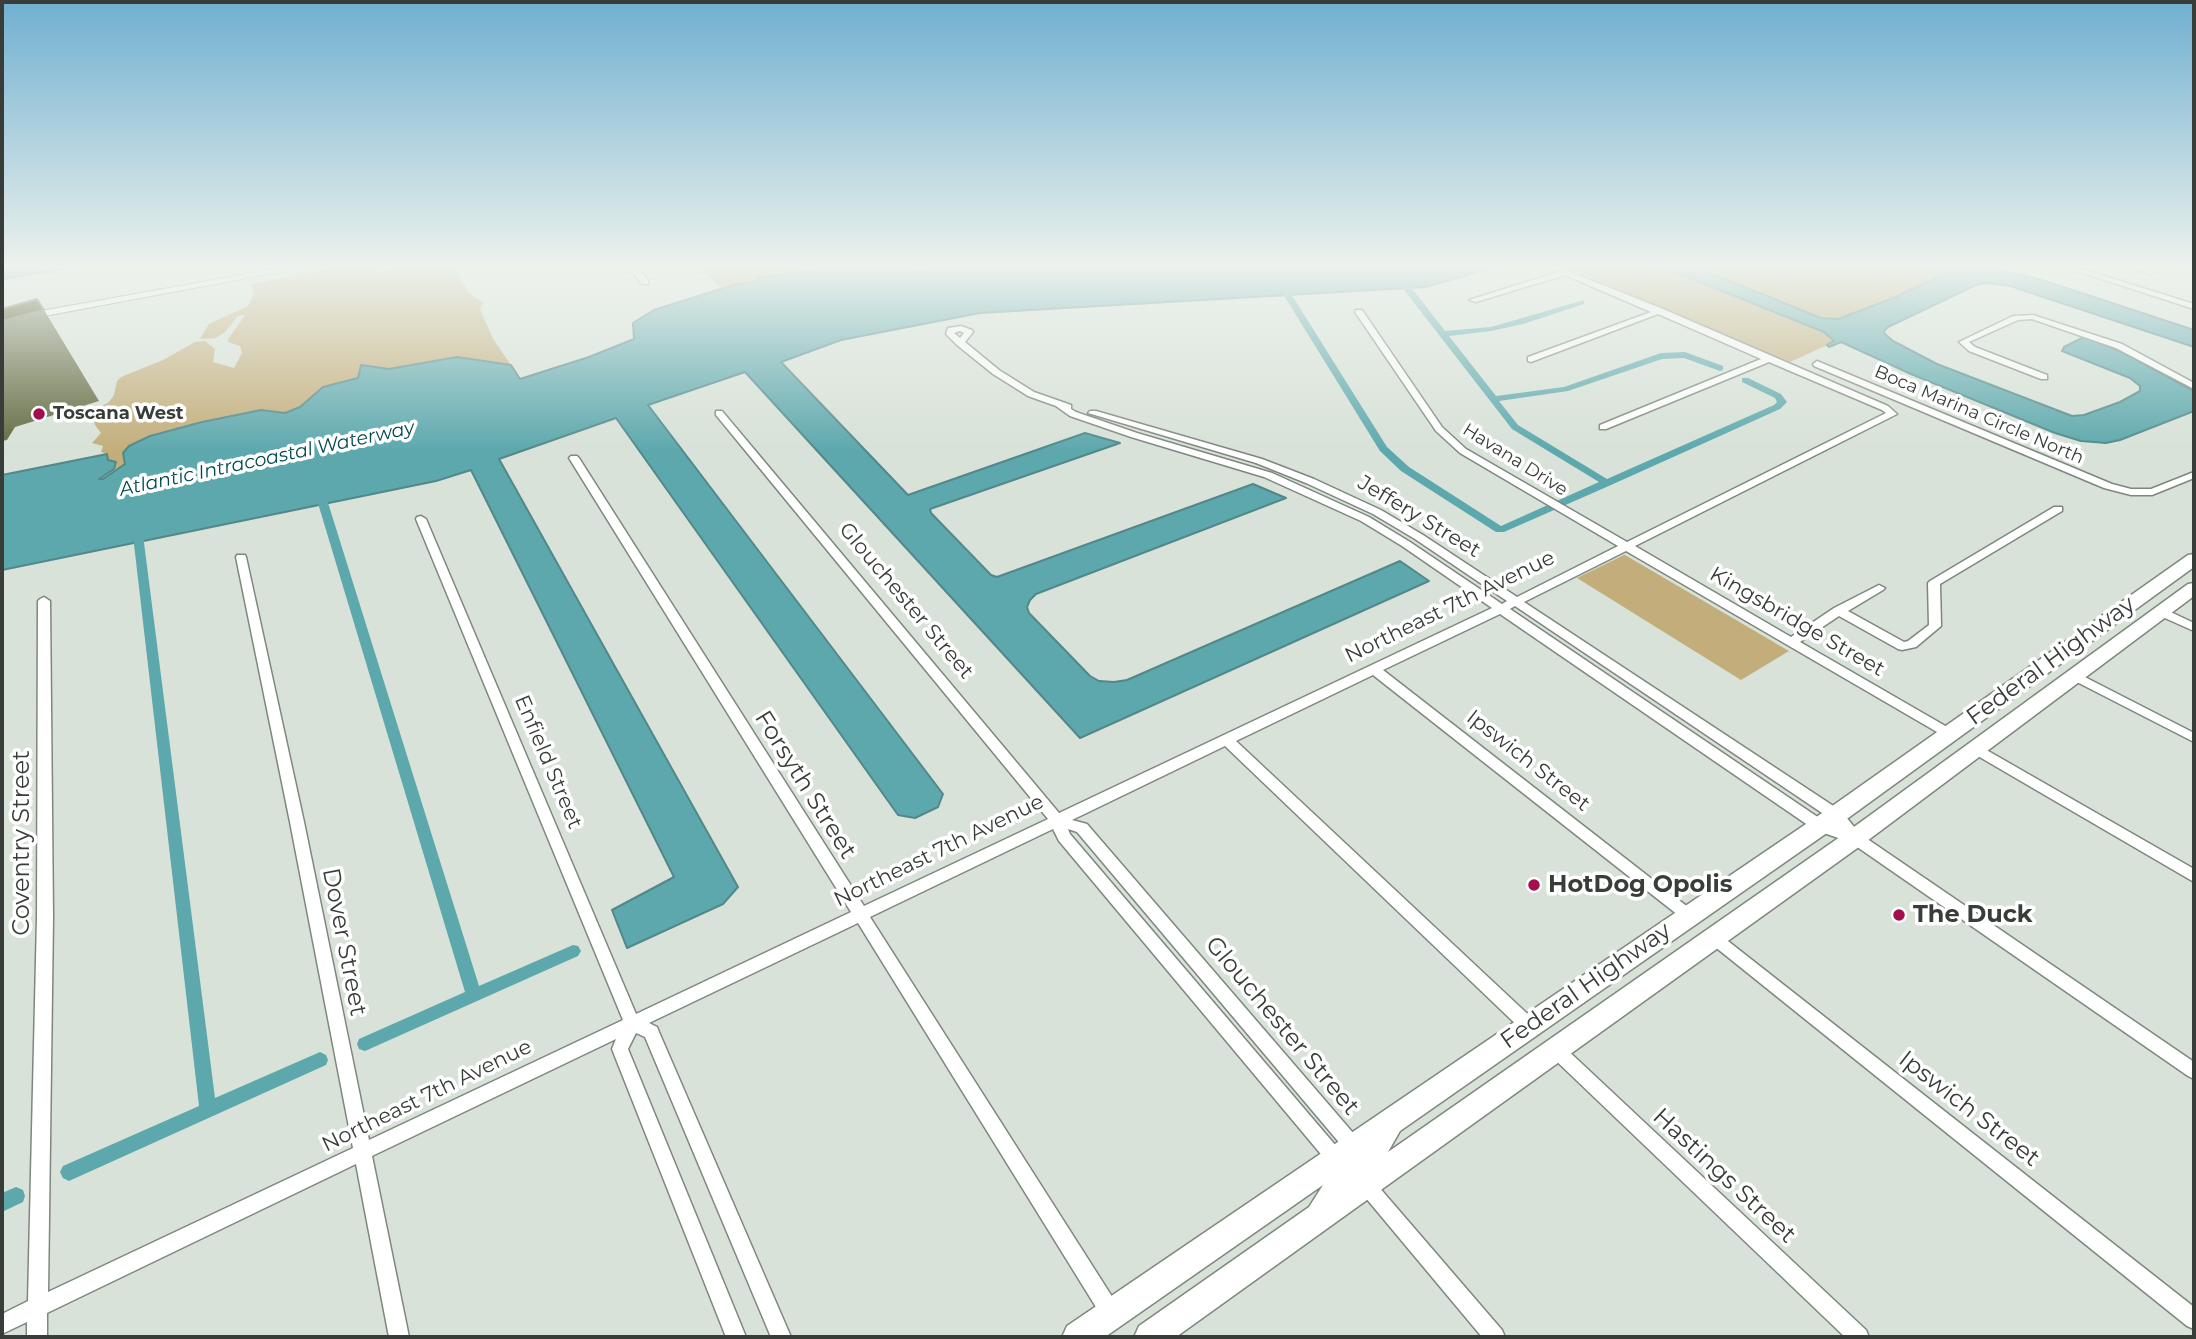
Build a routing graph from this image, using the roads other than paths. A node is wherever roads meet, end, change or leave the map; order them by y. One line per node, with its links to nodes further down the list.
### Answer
1 (1369, 326): 22 (street, Havana Drive)
2 (1618, 326): 8 (street)
3 (1696, 326): 7 (street)
4 (1997, 326): 10 (street)
5 (2062, 326): 11 (street)
6 (960, 342): 12 (street, Jeffery Street)
7 (1770, 358): 14 (street); 15 (street)
8 (1531, 359)
9 (1817, 364): 17 (street, Boca Marina Circle North)
10 (2044, 377)
11 (2194, 386)
12 (1061, 406): 19 (street, Jeffery Street); 21 (street, Jeffery Street)
13 (719, 413): 45 (street, Glouchester Street)
14 (1892, 414): 22 (street, Northeast 7th Avenue)
15 (1603, 427)
16 (574, 458): 49 (street, Forsyth Street)
17 (2194, 475)
18 (2058, 509): 30 (street)
19 (1377, 512): 21 (street); 28 (street, Jeffery Street)
20 (421, 519): 54 (street, Enfield Street)
21 (1365, 519): 29 (street, Jeffery Street)
22 (1625, 547): 28 (street, Northeast 7th Avenue); 39 (street, Kingsbridge Street)
23 (241, 557): 59 (street, Dover Street)
24 (2194, 559): 34 (main road, Federal Highway)
25 (1879, 587): 30 (street)
26 (2194, 588): 31 (main road, Federal Highway)
27 (44, 601): 63 (street, Coventry Street)
28 (1515, 602): 29 (street, Northeast 7th Avenue); 42 (street, Jeffery Street)
29 (1501, 608): 36 (street, Northeast 7th Avenue); 44 (street, Jeffery Street)
30 (1838, 611): 33 (street)
31 (2162, 612): 32 (street); 37 (main road, Federal Highway)
32 (2194, 627)
33 (1792, 642)
34 (2072, 646): 35 (main road, Federal Highway); 37 (main road)
35 (2050, 662): 38 (main road); 39 (main road, Federal Highway)
36 (1374, 669): 41 (street, Northeast 7th Avenue); 50 (street, Ipswich Street)
37 (2075, 676): 38 (main road, Federal Highway); 40 (street)
38 (2048, 696): 43 (main road, Federal Highway)
39 (1949, 734): 46 (main road, Federal Highway)
40 (2194, 738)
41 (1226, 739): 45 (street, Northeast 7th Avenue); 55 (street)
42 (1738, 749): 44 (street); 46 (street, Jeffery Street)
43 (1976, 749): 47 (main road, Federal Highway); 48 (street)
44 (1723, 759): 46 (street, Jeffery Street)
45 (1057, 820): 49 (street, Northeast 7th Avenue); 52 (street, Glouchester Street); 53 (street, Glouchester Street)
46 (1828, 820): 47 (street, Jeffery Street); 50 (main road, Federal Highway)
47 (1855, 838): 51 (main road, Federal Highway); 57 (street, Jeffery Street)
48 (2194, 876)
49 (860, 914): 54 (street, Northeast 7th Avenue); 64 (street, Forsyth Street)
50 (1688, 915): 55 (main road, Federal Highway)
51 (1714, 937): 56 (main road, Federal Highway); 65 (street, Ipswich Street)
52 (1233, 1006): 53 (street); 60 (street, Glouchester Street)
53 (1216, 1017): 60 (street, Glouchester Street)
54 (632, 1023): 59 (street, Northeast 7th Avenue); 69 (street); 70 (street, Enfield Street)
55 (1529, 1026): 58 (main road, Federal Highway)
56 (1556, 1050): 61 (main road, Federal Highway); 74 (street, Hastings Street)
57 (2194, 1071)
58 (1390, 1122): 60 (main road, Federal Highway); 61 (main road)
59 (362, 1152): 63 (street, Northeast 7th Avenue); 68 (street, Dover Street)
60 (1345, 1153): 62 (main road); 64 (main road, Federal Highway)
61 (1366, 1185): 62 (main road, Federal Highway); 73 (street)
62 (1316, 1220): 72 (main road, Federal Highway)
63 (37, 1307): 66 (street, Northeast 7th Avenue); 67 (street, Coventry Street)
64 (1111, 1313): 71 (main road, Federal Highway)
65 (2194, 1318)
66 (2, 1324)
67 (37, 1337)
68 (399, 1337)
69 (736, 1337)
70 (781, 1337)
71 (1078, 1337)
72 (1150, 1337)
73 (1495, 1337)
74 (1859, 1337)

